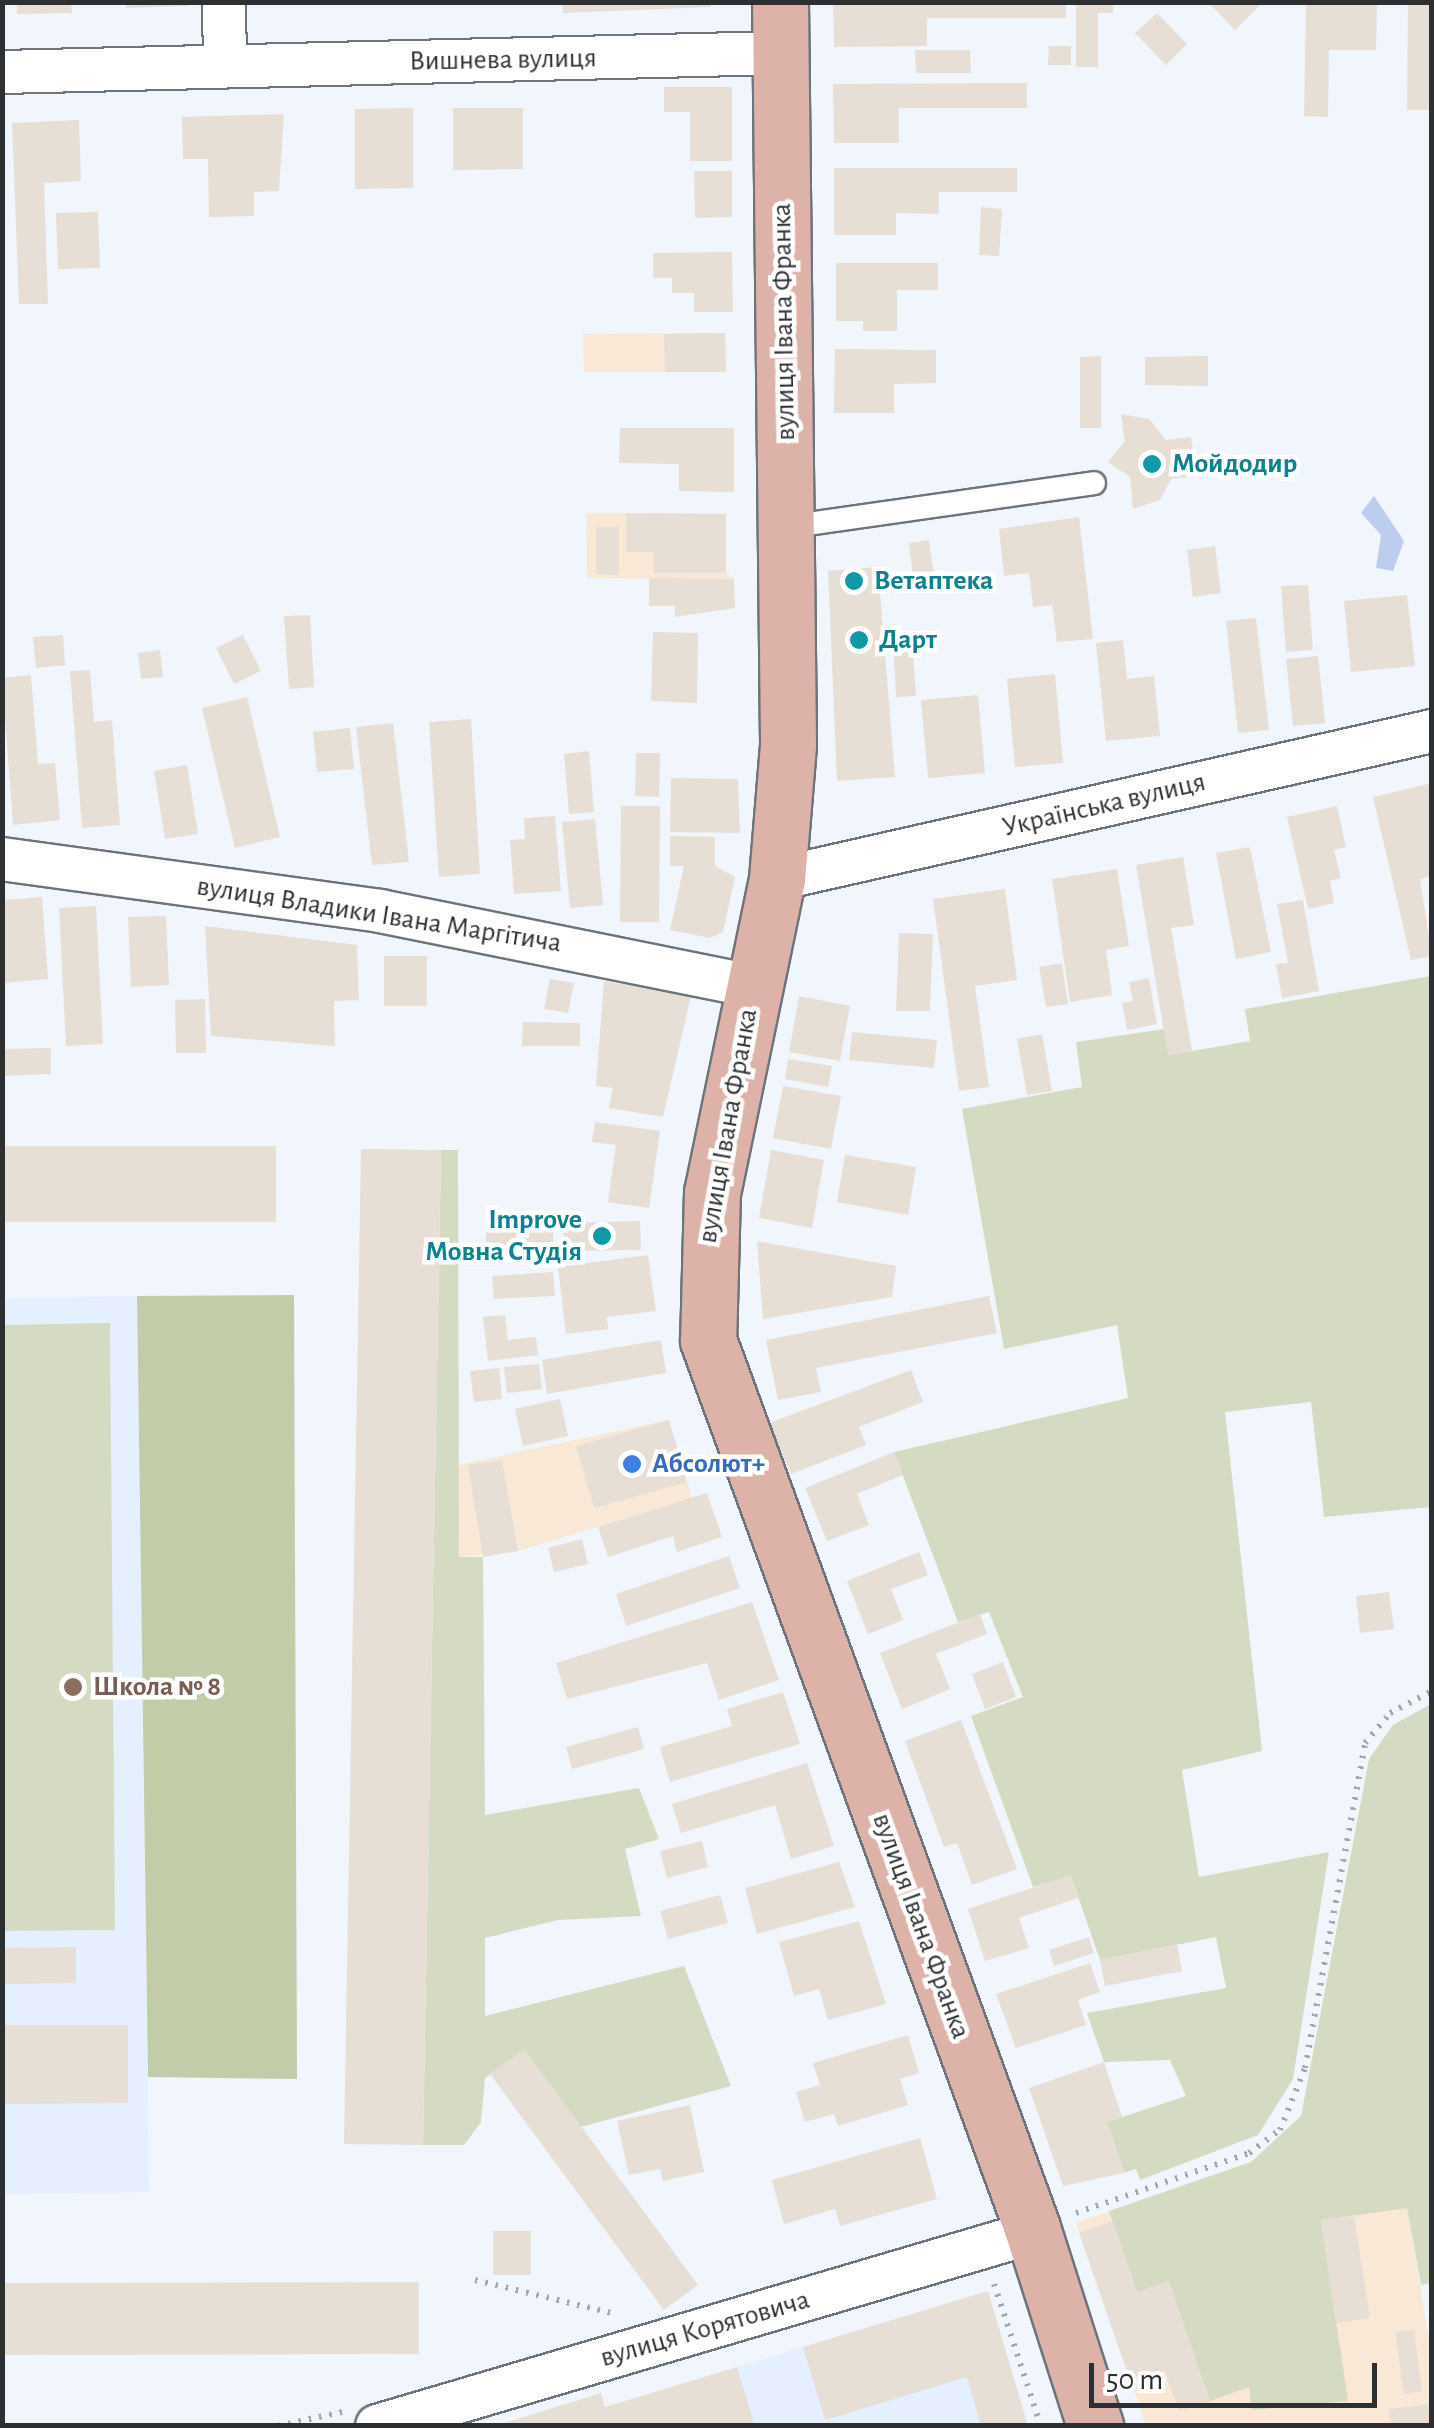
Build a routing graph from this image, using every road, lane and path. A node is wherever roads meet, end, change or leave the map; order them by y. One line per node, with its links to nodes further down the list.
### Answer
1 (224, 2): 3 (street)
2 (780, 28): 3 (street, Вишнева вулиця); 6 (main road, вулиця Івана Франка)
3 (225, 66): 4 (street, Вишнева вулиця)
4 (2, 72)
5 (1094, 483): 6 (lane)
6 (786, 527): 9 (main road, вулиця Івана Франка)
7 (1432, 731): 9 (street, Українська вулиця)
8 (2, 860): 10 (street, вулиця Владики Івана Маргітича)
9 (777, 879): 10 (main road, вулиця Івана Франка)
10 (753, 986): 12 (main road, вулиця Івана Франка)
11 (1432, 1691): 12 (path)
12 (1033, 2230): 16 (street, вулиця Корятовича); 18 (main road, вулиця Івана Франка)
13 (474, 2280): 15 (path)
14 (993, 2282): 17 (path)
15 (638, 2319)
16 (377, 2426)
17 (1041, 2426)
18 (1095, 2426)

